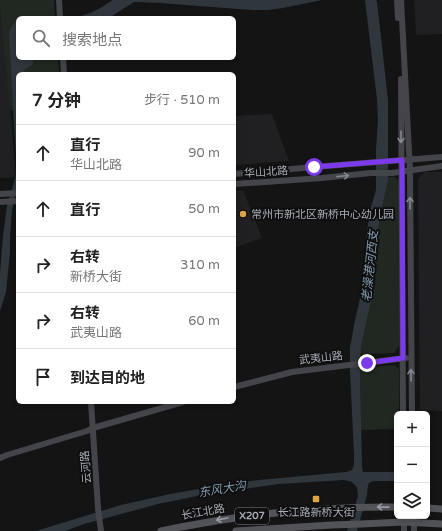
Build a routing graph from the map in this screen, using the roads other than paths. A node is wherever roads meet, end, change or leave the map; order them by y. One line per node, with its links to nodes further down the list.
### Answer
1 (58, 0): 4 (street)
2 (397, 0): 9 (street, one-way to 9)
3 (401, 0): 8 (street)
4 (60, 16)
5 (63, 60): 6 (street)
6 (64, 72)
7 (442, 157): 8 (street)
8 (409, 159): 9 (street); 11 (street)
9 (402, 160): 12 (street); 13 (street, 华山北路)
10 (442, 166): 11 (street)
11 (410, 170): 12 (street); 20 (street, one-way to 11)
12 (402, 171): 14 (street, 华山北路, one-way to 12); 19 (street)
13 (236, 174)
14 (236, 184)
15 (16, 193): 16 (street)
16 (2, 194)
17 (16, 201): 18 (street)
18 (2, 202)
19 (403, 358): 20 (street, 武夷山路); 21 (street, 武夷山路); 24 (street)
20 (411, 358): 25 (street, one-way to 20)
21 (236, 386)
22 (91, 404): 26 (street, 云河路)
23 (176, 404): 26 (street)
24 (403, 411)
25 (412, 411)
26 (93, 428): 27 (street); 28 (street); 35 (street, 云河路)
27 (0, 454)
28 (0, 458)
29 (394, 508): 36 (main road, 长江北路 / X207, one-way to 36)
30 (430, 508): 31 (main road)
31 (442, 509)
32 (404, 519): 37 (main road, X207); 38 (street)
33 (414, 519): 34 (main road); 39 (street)
34 (442, 524)
35 (101, 528)
36 (161, 531)
37 (236, 531)
38 (404, 531)
39 (414, 531)

